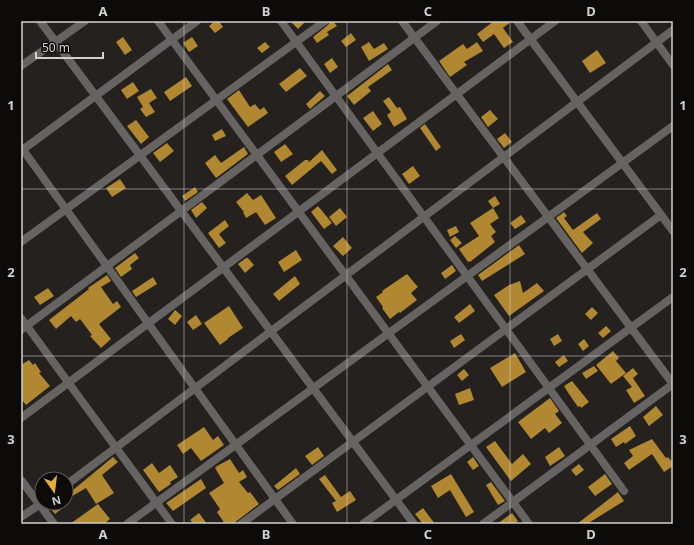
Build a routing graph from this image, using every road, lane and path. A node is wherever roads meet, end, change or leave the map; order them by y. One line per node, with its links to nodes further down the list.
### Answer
1 (40, 21): 16 (street)
2 (85, 21): 16 (street)
3 (158, 21): 15 (street)
4 (197, 21): 15 (street)
5 (281, 21): 18 (street)
6 (325, 21): 18 (street)
7 (402, 21): 13 (street)
8 (437, 21): 13 (street)
9 (517, 21): 14 (street)
10 (555, 21): 14 (street)
11 (641, 21): 17 (street)
12 (673, 30): 17 (street)
13 (415, 38): 21 (street); 23 (street)
14 (530, 39): 21 (street); 25 (street)
15 (172, 40): 22 (street); 24 (street)
16 (55, 41): 20 (street); 22 (street)
17 (656, 41): 19 (street); 25 (street)
18 (296, 42): 23 (street); 24 (street)
19 (673, 65)
20 (21, 66)
21 (456, 94): 28 (street); 31 (street)
22 (96, 96): 27 (street); 30 (street)
23 (336, 96): 28 (street); 29 (street)
24 (217, 100): 29 (street); 30 (street)
25 (577, 102): 31 (street); 32 (street)
26 (673, 126): 32 (street)
27 (22, 149): 33 (street)
28 (377, 153): 35 (street); 37 (street)
29 (257, 155): 34 (street); 35 (street)
30 (140, 156): 33 (street); 34 (street)
31 (503, 157): 37 (street); 38 (street)
32 (622, 163): 36 (street); 38 (street)
33 (66, 209): 40 (street); 41 (street)
34 (182, 211): 41 (street); 42 (street)
35 (299, 211): 42 (street); 44 (street)
36 (661, 215): 39 (street); 43 (street)
37 (423, 216): 44 (street); 45 (street)
38 (548, 217): 43 (street); 45 (street)
39 (673, 231)
40 (21, 242)
41 (107, 266): 48 (street); 49 (street)
42 (223, 267): 48 (street); 52 (street)
43 (587, 269): 50 (street); 51 (street)
44 (345, 275): 52 (street); 53 (street)
45 (467, 276): 51 (street); 53 (street)
46 (673, 297): 50 (street)
47 (21, 318): 49 (street)
48 (148, 323): 54 (street); 57 (street)
49 (24, 328): 54 (street)
50 (631, 328): 55 (street); 59 (street)
51 (506, 329): 56 (street); 59 (street)
52 (271, 331): 57 (street); 58 (street)
53 (388, 334): 56 (street); 58 (street)
54 (68, 382): 60 (street); 65 (street)
55 (673, 384): 64 (street)
56 (428, 386): 61 (street); 63 (street)
57 (195, 388): 62 (street); 65 (street)
58 (313, 388): 61 (street); 62 (street)
59 (548, 388): 63 (street); 64 (street)
60 (21, 418)
61 (353, 442): 70 (street); 71 (street)
62 (236, 445): 70 (street); 73 (street)
63 (471, 445): 71 (street); 72 (street)
64 (590, 445): 68 (street); 72 (street)
65 (116, 447): 66 (street); 73 (street)
66 (74, 479)
67 (21, 480): 69 (street)
68 (624, 492)
69 (34, 496)
70 (275, 499): 80 (street); 81 (street)
71 (396, 500): 82 (street); 83 (street)
72 (513, 502): 84 (street); 85 (street)
73 (156, 503): 78 (street); 79 (street)
74 (34, 509): 76 (street)
75 (46, 511): 77 (street)
76 (21, 518)
77 (54, 524)
78 (127, 524)
79 (172, 524)
80 (241, 524)
81 (293, 524)
82 (363, 524)
83 (414, 524)
84 (483, 524)
85 (529, 524)

